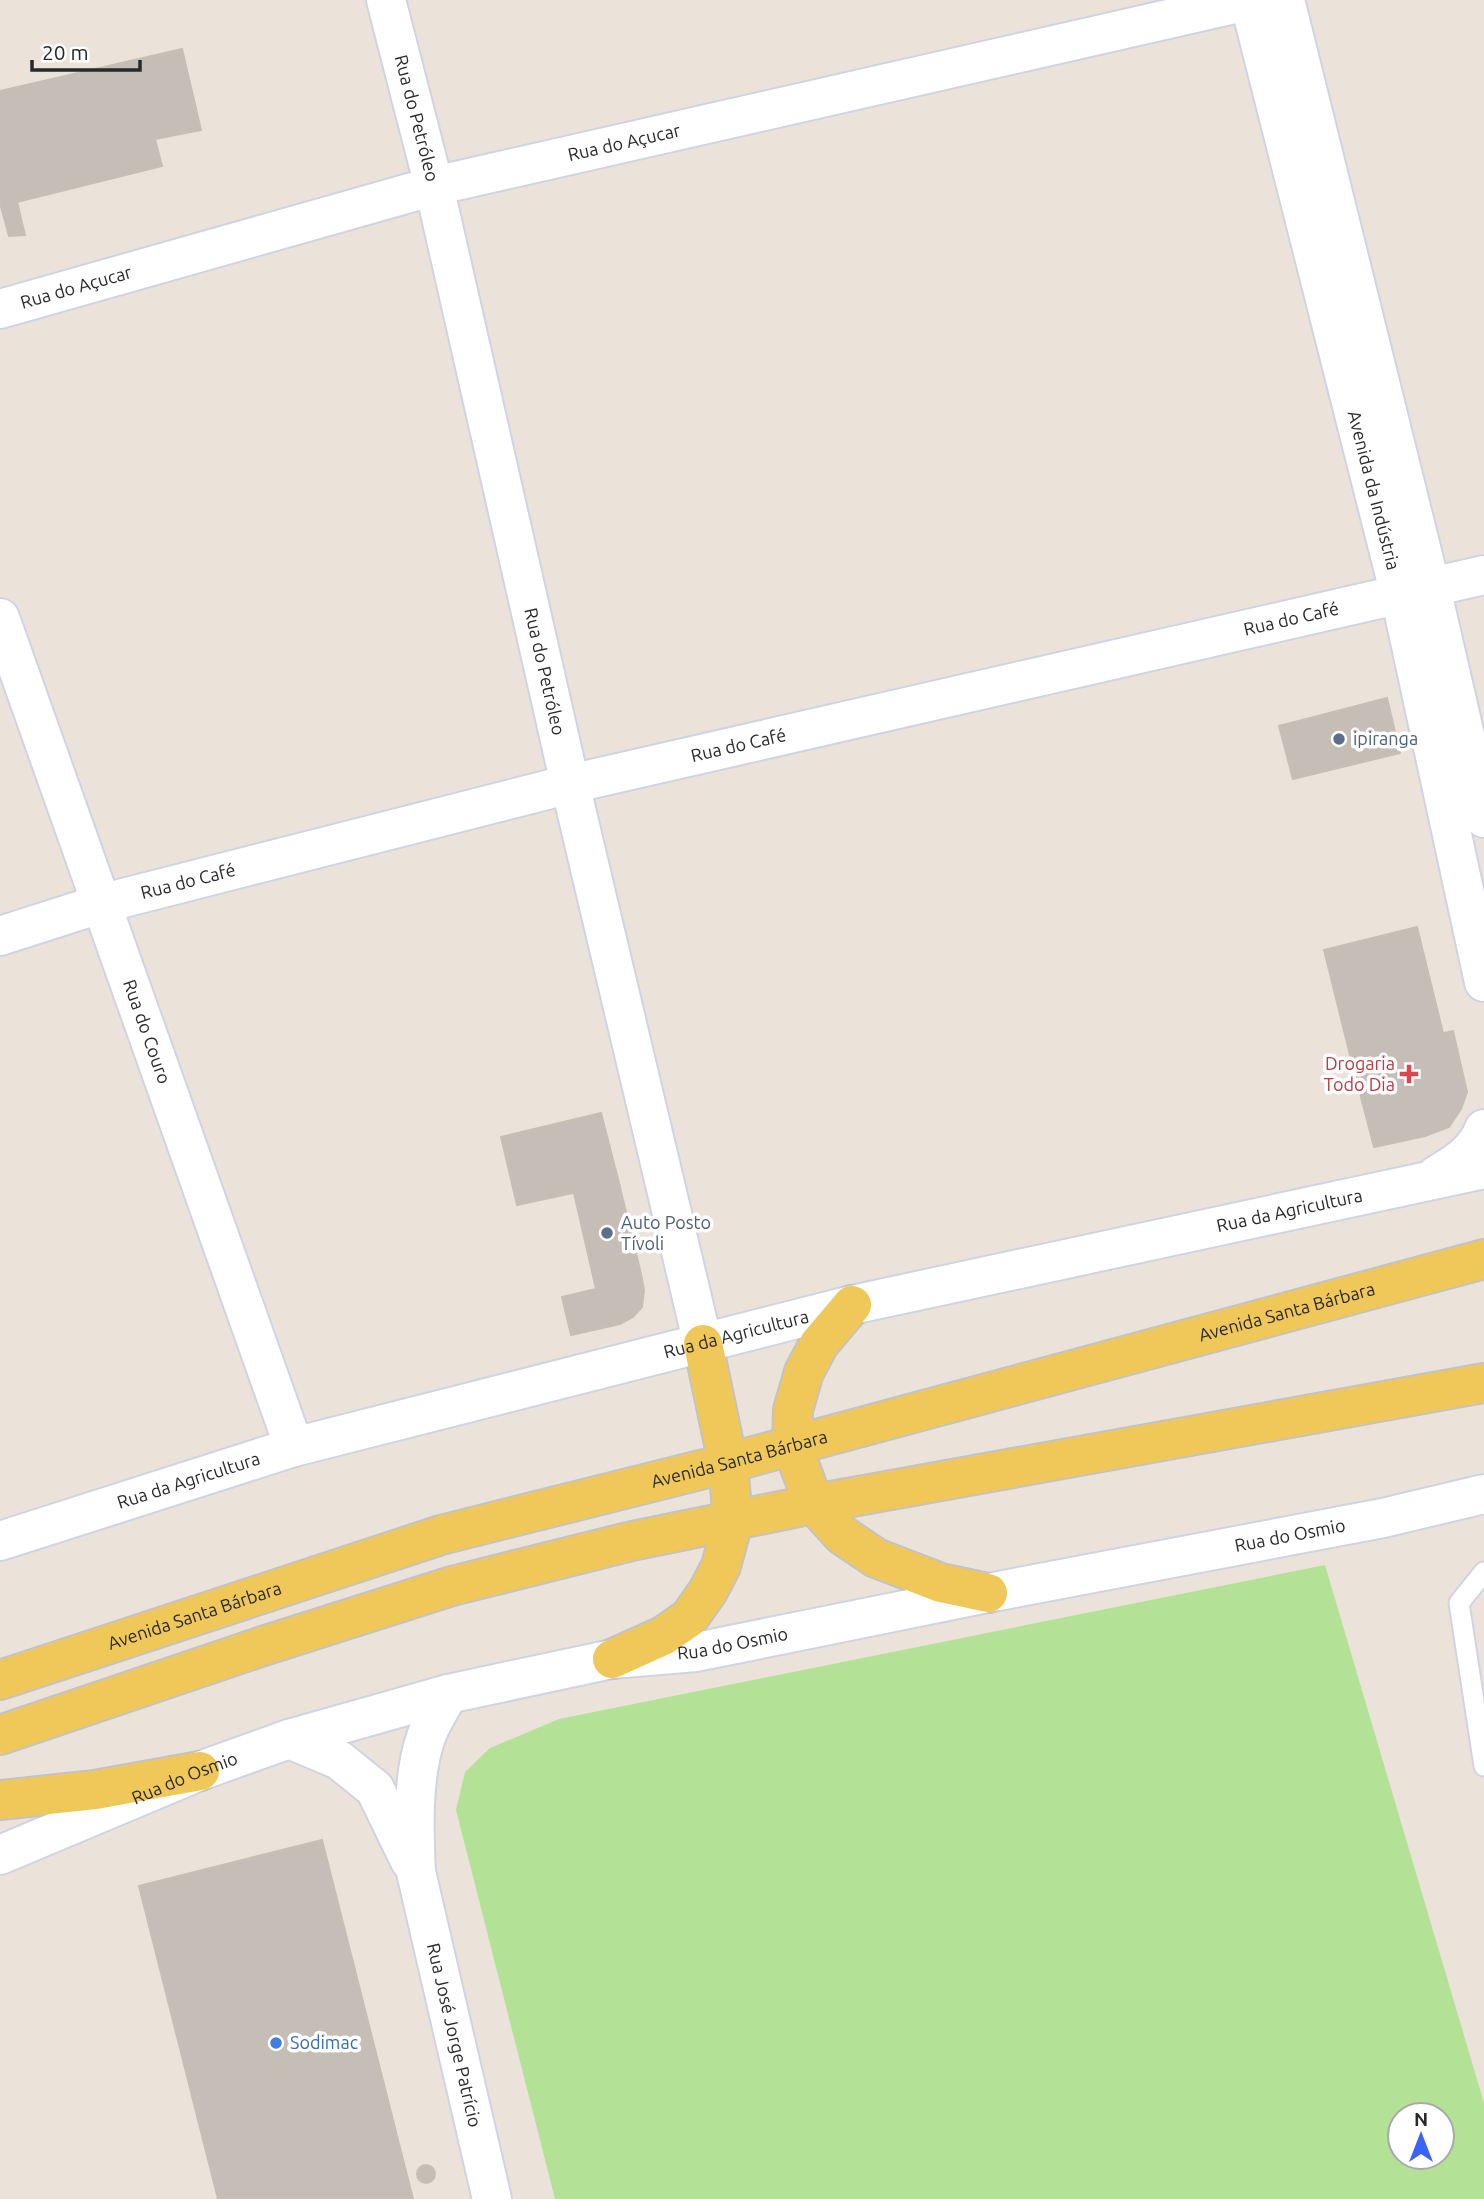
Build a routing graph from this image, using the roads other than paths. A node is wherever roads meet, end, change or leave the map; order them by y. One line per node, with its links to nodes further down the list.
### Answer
1 (386, 0): 4 (street, Rua do Petróleo)
2 (1250, 0): 4 (street, Rua do Açucar); 7 (street, Avenida da Indústria)
3 (1285, 0): 7 (street, Avenida da Indústria)
4 (434, 186): 5 (street, Rua do Açucar); 9 (street, Rua do Petróleo)
5 (0, 309)
6 (1484, 575): 7 (street, Rua do Café)
7 (1415, 592): 9 (street, Rua do Café); 10 (street, Avenida da Indústria); 13 (street, Avenida da Indústria)
8 (0, 618): 11 (street, Rua do Couro)
9 (570, 784): 11 (street, Rua do Café); 19 (street, Rua do Petróleo)
10 (1484, 818)
11 (100, 904): 12 (street, Rua do Café); 22 (street, Rua do Couro)
12 (0, 936)
13 (1484, 982)
14 (1484, 1129): 16 (street)
15 (1484, 1169): 16 (street, Rua da Agricultura)
16 (1422, 1184): 18 (street, Rua da Agricultura)
17 (1484, 1259): 21 (main road, Avenida Santa Bárbara)
18 (852, 1305): 19 (street, Rua da Agricultura); 21 (main road)
19 (703, 1344): 22 (street, Rua da Agricultura); 23 (main road)
20 (1484, 1383): 25 (main road)
21 (792, 1446): 23 (main road, Avenida Santa Bárbara); 25 (main road)
22 (294, 1447): 27 (street, Rua da Agricultura)
23 (728, 1463): 26 (main road); 31 (main road, Avenida Santa Bárbara)
24 (1484, 1494): 29 (street, Rua do Osmio)
25 (814, 1504): 26 (main road); 29 (main road)
26 (733, 1522): 30 (main road); 33 (main road)
27 (0, 1541)
28 (1484, 1572): 35 (lane)
29 (988, 1593): 30 (street, Rua do Osmio)
30 (612, 1659): 32 (street, Rua do Osmio)
31 (0, 1680)
32 (448, 1694): 34 (street, Rua do Osmio); 39 (street, Rua José Jorge Patrício)
33 (0, 1735)
34 (289, 1739): 36 (street, Rua do Osmio); 39 (street, Rua José Jorge Patrício)
35 (1484, 1766)
36 (200, 1771): 37 (main road); 38 (street, Rua do Osmio)
37 (0, 1800)
38 (0, 1855)
39 (416, 1872): 40 (street, Rua José Jorge Patrício)
40 (492, 2199)

